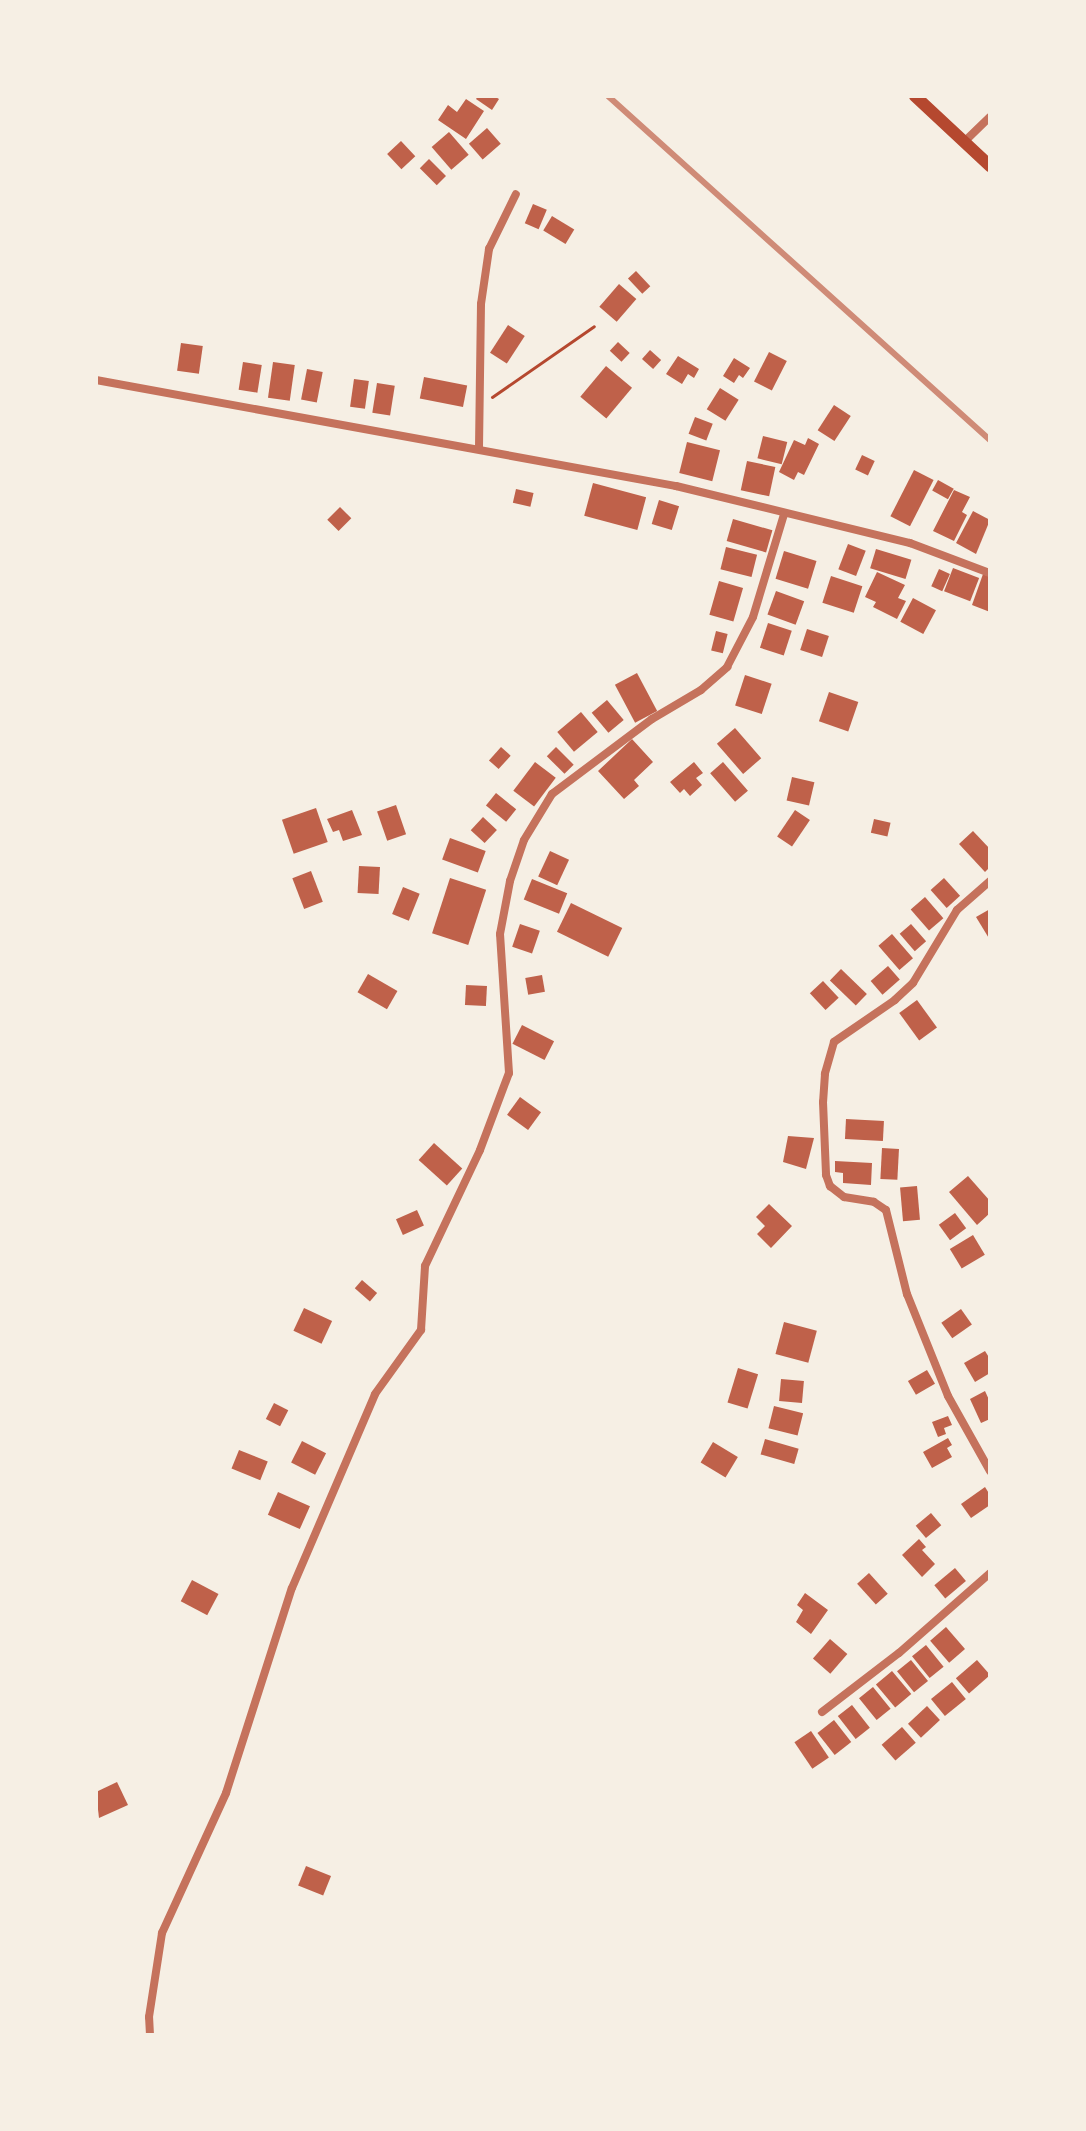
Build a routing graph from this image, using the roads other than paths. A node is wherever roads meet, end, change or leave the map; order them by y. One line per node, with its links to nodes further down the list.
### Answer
1 (915, 96): 3 (main road)
2 (990, 117): 3 (street)
3 (964, 142): 4 (main road)
4 (990, 166)
5 (516, 194): 7 (street)
6 (96, 380): 7 (street)
7 (479, 447): 8 (street)
8 (784, 514): 9 (street); 14 (street)
9 (990, 573)
10 (990, 881): 11 (street)
11 (990, 1471)
12 (990, 1573): 13 (street)
13 (822, 1712)
14 (150, 2035)

